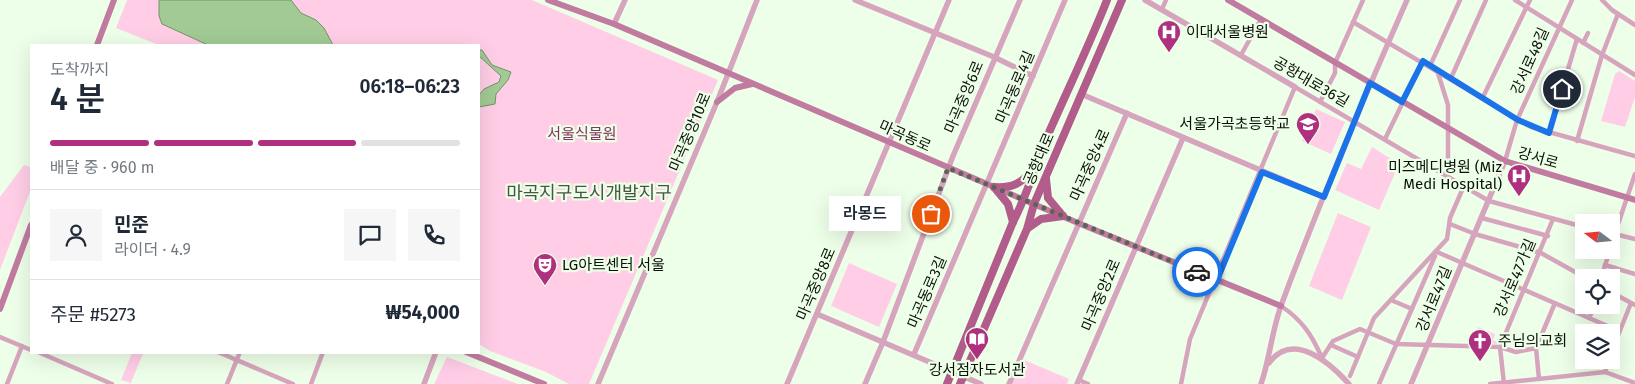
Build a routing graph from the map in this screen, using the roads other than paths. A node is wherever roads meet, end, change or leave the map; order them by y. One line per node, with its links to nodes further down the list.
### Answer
1 (114, 0): 35 (main road)
2 (548, 0): 27 (main road, 마곡동로)
3 (625, 0): 27 (street)
4 (757, 0): 43 (street, 마곡중앙10로)
5 (855, 0): 30 (street, 마곡중앙6로)
6 (949, 0): 30 (street, 마곡중앙8로)
7 (1020, 0): 38 (street, 마곡중앙6로)
8 (1065, 0): 45 (street, 마곡동로4길)
9 (1107, 0): 67 (main road, 공항대로)
10 (1122, 0): 50 (main road, 공항대로)
11 (1145, 0): 23 (street, 공항대로36길)
12 (1166, 0): 23 (street)
13 (1228, 0): 25 (main road, 강서로)
14 (1363, 0): 26 (street)
15 (1407, 0): 33 (street)
16 (1460, 0): 41 (street)
17 (1486, 0): 46 (street)
18 (1515, 0): 22 (street)
19 (1530, 0): 22 (street)
20 (1572, 0): 29 (street, 강서로48길)
21 (1602, 0): 24 (street)
22 (1527, 7): 29 (street); 51 (street)
23 (1162, 9): 37 (street, 공항대로36길)
24 (1618, 14): 28 (street); 36 (street)
25 (1261, 19): 37 (street); 40 (main road, 강서로)
26 (1353, 22): 33 (street); 40 (street)
27 (614, 24): 43 (main road, 마곡동로)
28 (1635, 24)
29 (1558, 28): 32 (street); 56 (street, 강서로48길)
30 (935, 33): 38 (street, 마곡중앙6로); 63 (street, 마곡중앙8로)
31 (1588, 33): 34 (street)
32 (1577, 39): 34 (street); 59 (street)
33 (1389, 41): 39 (street); 47 (street)
34 (1582, 43): 36 (street)
35 (97, 44)
36 (1602, 55): 44 (street); 62 (street)
37 (1241, 56): 49 (street, 공항대로36길)
38 (994, 58): 45 (street, 마곡중앙6로); 66 (street, 마곡중앙6로)
39 (1423, 61): 41 (street); 54 (street)
40 (1336, 63): 47 (main road, 강서로); 53 (street)
41 (1430, 66): 42 (street)
42 (1437, 70): 46 (street); 58 (street)
43 (728, 73): 48 (main road, 마곡동로); 52 (street, 마곡중앙10로)
44 (1635, 75)
45 (1033, 76): 72 (street, 마곡동로4길)
46 (1451, 78): 51 (street)
47 (1370, 83): 54 (main road, 강서로); 57 (street)
48 (752, 84): 52 (main road); 63 (main road, 마곡동로)
49 (1296, 88): 53 (street, 공항대로36길); 68 (street)
50 (1080, 94): 55 (street); 70 (main road, 공항대로)
51 (1483, 98): 56 (street)
52 (717, 102): 155 (street, 마곡중앙10로)
53 (1320, 102): 57 (street, 공항대로36길)
54 (1402, 102): 58 (main road, 강서로); 61 (street)
55 (1127, 113): 60 (street); 85 (street, 마곡중앙4로)
56 (1518, 120): 59 (street); 65 (street, 강서로48길)
57 (1354, 122): 61 (street, 공항대로36길); 74 (street)
58 (1449, 129): 65 (main road, 강서로); 71 (street)
59 (1549, 133): 62 (street)
60 (1183, 138): 68 (street); 94 (street, 마곡중앙2로)
61 (1386, 139): 71 (street, 공항대로36길)
62 (1577, 141): 64 (street)
63 (890, 142): 66 (main road, 마곡동로); 112 (street, 마곡중앙8로)
64 (1635, 156)
65 (1505, 161): 75 (main road, 강서로); 78 (street, 강서로47길)
66 (948, 168): 72 (main road, 마곡동로); 119 (street, 마곡중앙6로)
67 (1034, 170): 72 (main road); 76 (main road, 공항대로)
68 (1262, 172): 74 (street); 103 (street)
69 (1635, 174): 75 (street)
70 (1046, 178): 79 (main road, 공항대로); 81 (main road)
71 (1448, 178): 73 (street, 공항대로36길)
72 (991, 185): 76 (main road, 마곡동로); 84 (main road); 133 (street, 마곡동로3길)
73 (1463, 188): 78 (street, 공항대로36길); 86 (street)
74 (1324, 197): 109 (street)
75 (1626, 197): 77 (main road, 강서로); 80 (street)
76 (1024, 200): 79 (main road, 마곡동로); 84 (main road, 공항대로)
77 (1635, 200)
78 (1489, 201): 82 (street, 강서로47길); 83 (street)
79 (1034, 204): 81 (main road, 마곡동로); 89 (main road, 공항대로)
80 (1620, 214)
81 (1063, 216): 85 (main road, 마곡동로); 89 (main road)
82 (1482, 218): 90 (street, 강서로47길); 91 (street)
83 (1553, 219): 87 (street); 91 (street, 강서로47가길)
84 (1013, 222): 139 (main road, 공항대로)
85 (1078, 223): 94 (main road, 마곡동로); 161 (street, 마곡중앙4로)
86 (1450, 224): 90 (street); 95 (street)
87 (1575, 225)
88 (30, 228): 110 (main road)
89 (1027, 229): 141 (main road, 공항대로)
90 (1475, 234): 96 (street); 98 (street, 강서로47길)
91 (1548, 236): 96 (street, 강서로47가길)
92 (1620, 236): 93 (street)
93 (1635, 239)
94 (1136, 247): 103 (main road, 마곡동로); 145 (street, 마곡중앙2로)
95 (1437, 252): 98 (street, 강서로47길); 106 (street); 111 (street)
96 (1539, 252): 101 (street); 104 (street, 강서로47가길)
97 (1607, 259): 99 (street)
98 (1462, 264): 104 (street); 121 (street, 강서로47길)
99 (1605, 266): 100 (street); 102 (street)
100 (1604, 269)
101 (1575, 272)
102 (1635, 274)
103 (1217, 280): 109 (main road, 마곡동로); 163 (street)
104 (1524, 289): 107 (street); 124 (street, 강서로47가길)
105 (1620, 297): 108 (street)
106 (1391, 300): 111 (street); 117 (street)
107 (1555, 303): 114 (street); 125 (street)
108 (1633, 304): 116 (street)
109 (1281, 306): 135 (street); 137 (street)
110 (0, 309)
111 (1412, 309): 120 (street)
112 (817, 314): 119 (street); 156 (street, 마곡중앙8로)
113 (1591, 314): 114 (street)
114 (1589, 318): 115 (street)
115 (1603, 324)
116 (1620, 329)
117 (1369, 332): 120 (street); 122 (street); 134 (street)
118 (0, 337): 123 (street)
119 (883, 342): 133 (street); 157 (street, 마곡중앙6로)
120 (1396, 344): 121 (street, 강서로47길); 166 (street)
121 (1429, 344): 124 (street, 강서로47길); 167 (street, 강서로47길)
122 (1331, 345): 134 (street); 135 (street)
123 (22, 346): 126 (street); 148 (street)
124 (1500, 347): 125 (street, 강서로47길); 146 (street)
125 (1536, 348): 144 (street)
126 (30, 350)
127 (46, 354): 149 (street)
128 (223, 354): 136 (street)
129 (239, 354): 136 (street)
130 (322, 354): 152 (street)
131 (435, 354): 153 (street)
132 (471, 354): 154 (main road)
133 (914, 354): 139 (street)
134 (1358, 357): 142 (street)
135 (1322, 358): 137 (street); 165 (street)
136 (237, 360): 150 (street); 151 (street)
137 (1268, 366): 164 (street)
138 (1606, 369): 140 (street)
139 (953, 371): 141 (street); 158 (main road, 공항대로)
140 (1605, 372): 143 (street); 147 (street)
141 (964, 376): 159 (main road, 공항대로); 160 (street)
142 (1350, 376)
143 (1564, 376): 144 (street); 169 (street)
144 (1539, 379): 146 (street)
145 (1078, 382): 162 (street, 마곡중앙2로)
146 (1504, 383): 168 (street)
147 (1635, 383)
148 (7, 384)
149 (112, 384)
150 (227, 384)
151 (293, 384)
152 (311, 384)
153 (424, 384)
154 (544, 384)
155 (598, 384)
156 (787, 384)
157 (864, 384)
158 (947, 384)
159 (960, 384)
160 (981, 384)
161 (1009, 384)
162 (1088, 384)
163 (1181, 384)
164 (1261, 384)
165 (1350, 384)
166 (1379, 384)
167 (1411, 384)
168 (1490, 384)
169 (1565, 384)

